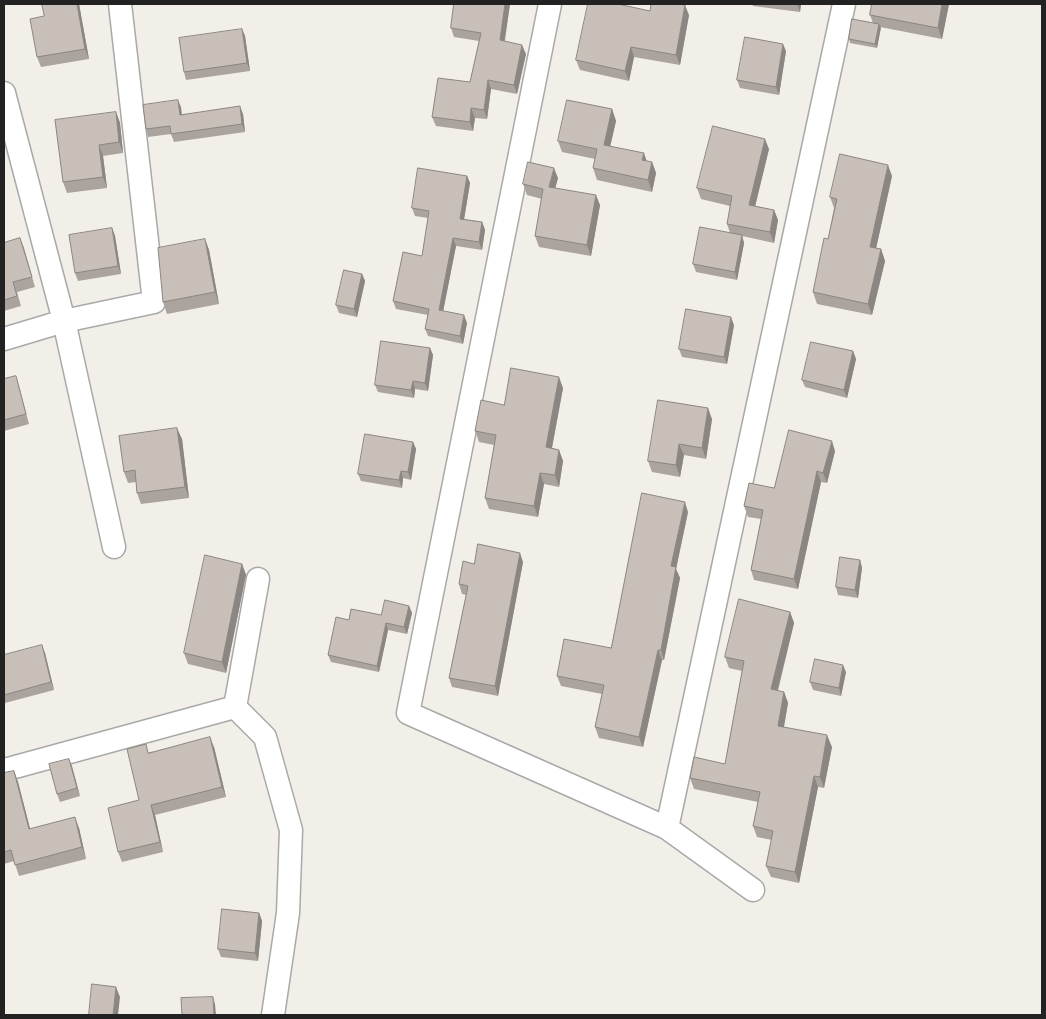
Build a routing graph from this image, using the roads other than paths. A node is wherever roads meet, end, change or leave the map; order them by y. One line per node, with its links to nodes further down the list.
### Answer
1 (120, 4): 5 (street)
2 (550, 4): 11 (street)
3 (844, 4): 11 (street)
4 (4, 93): 5 (street)
5 (64, 321): 6 (street); 7 (street)
6 (4, 339)
7 (114, 547)
8 (258, 578): 9 (street)
9 (235, 707): 10 (street); 13 (street)
10 (4, 770)
11 (668, 828): 12 (street)
12 (753, 890)
13 (273, 1015)

